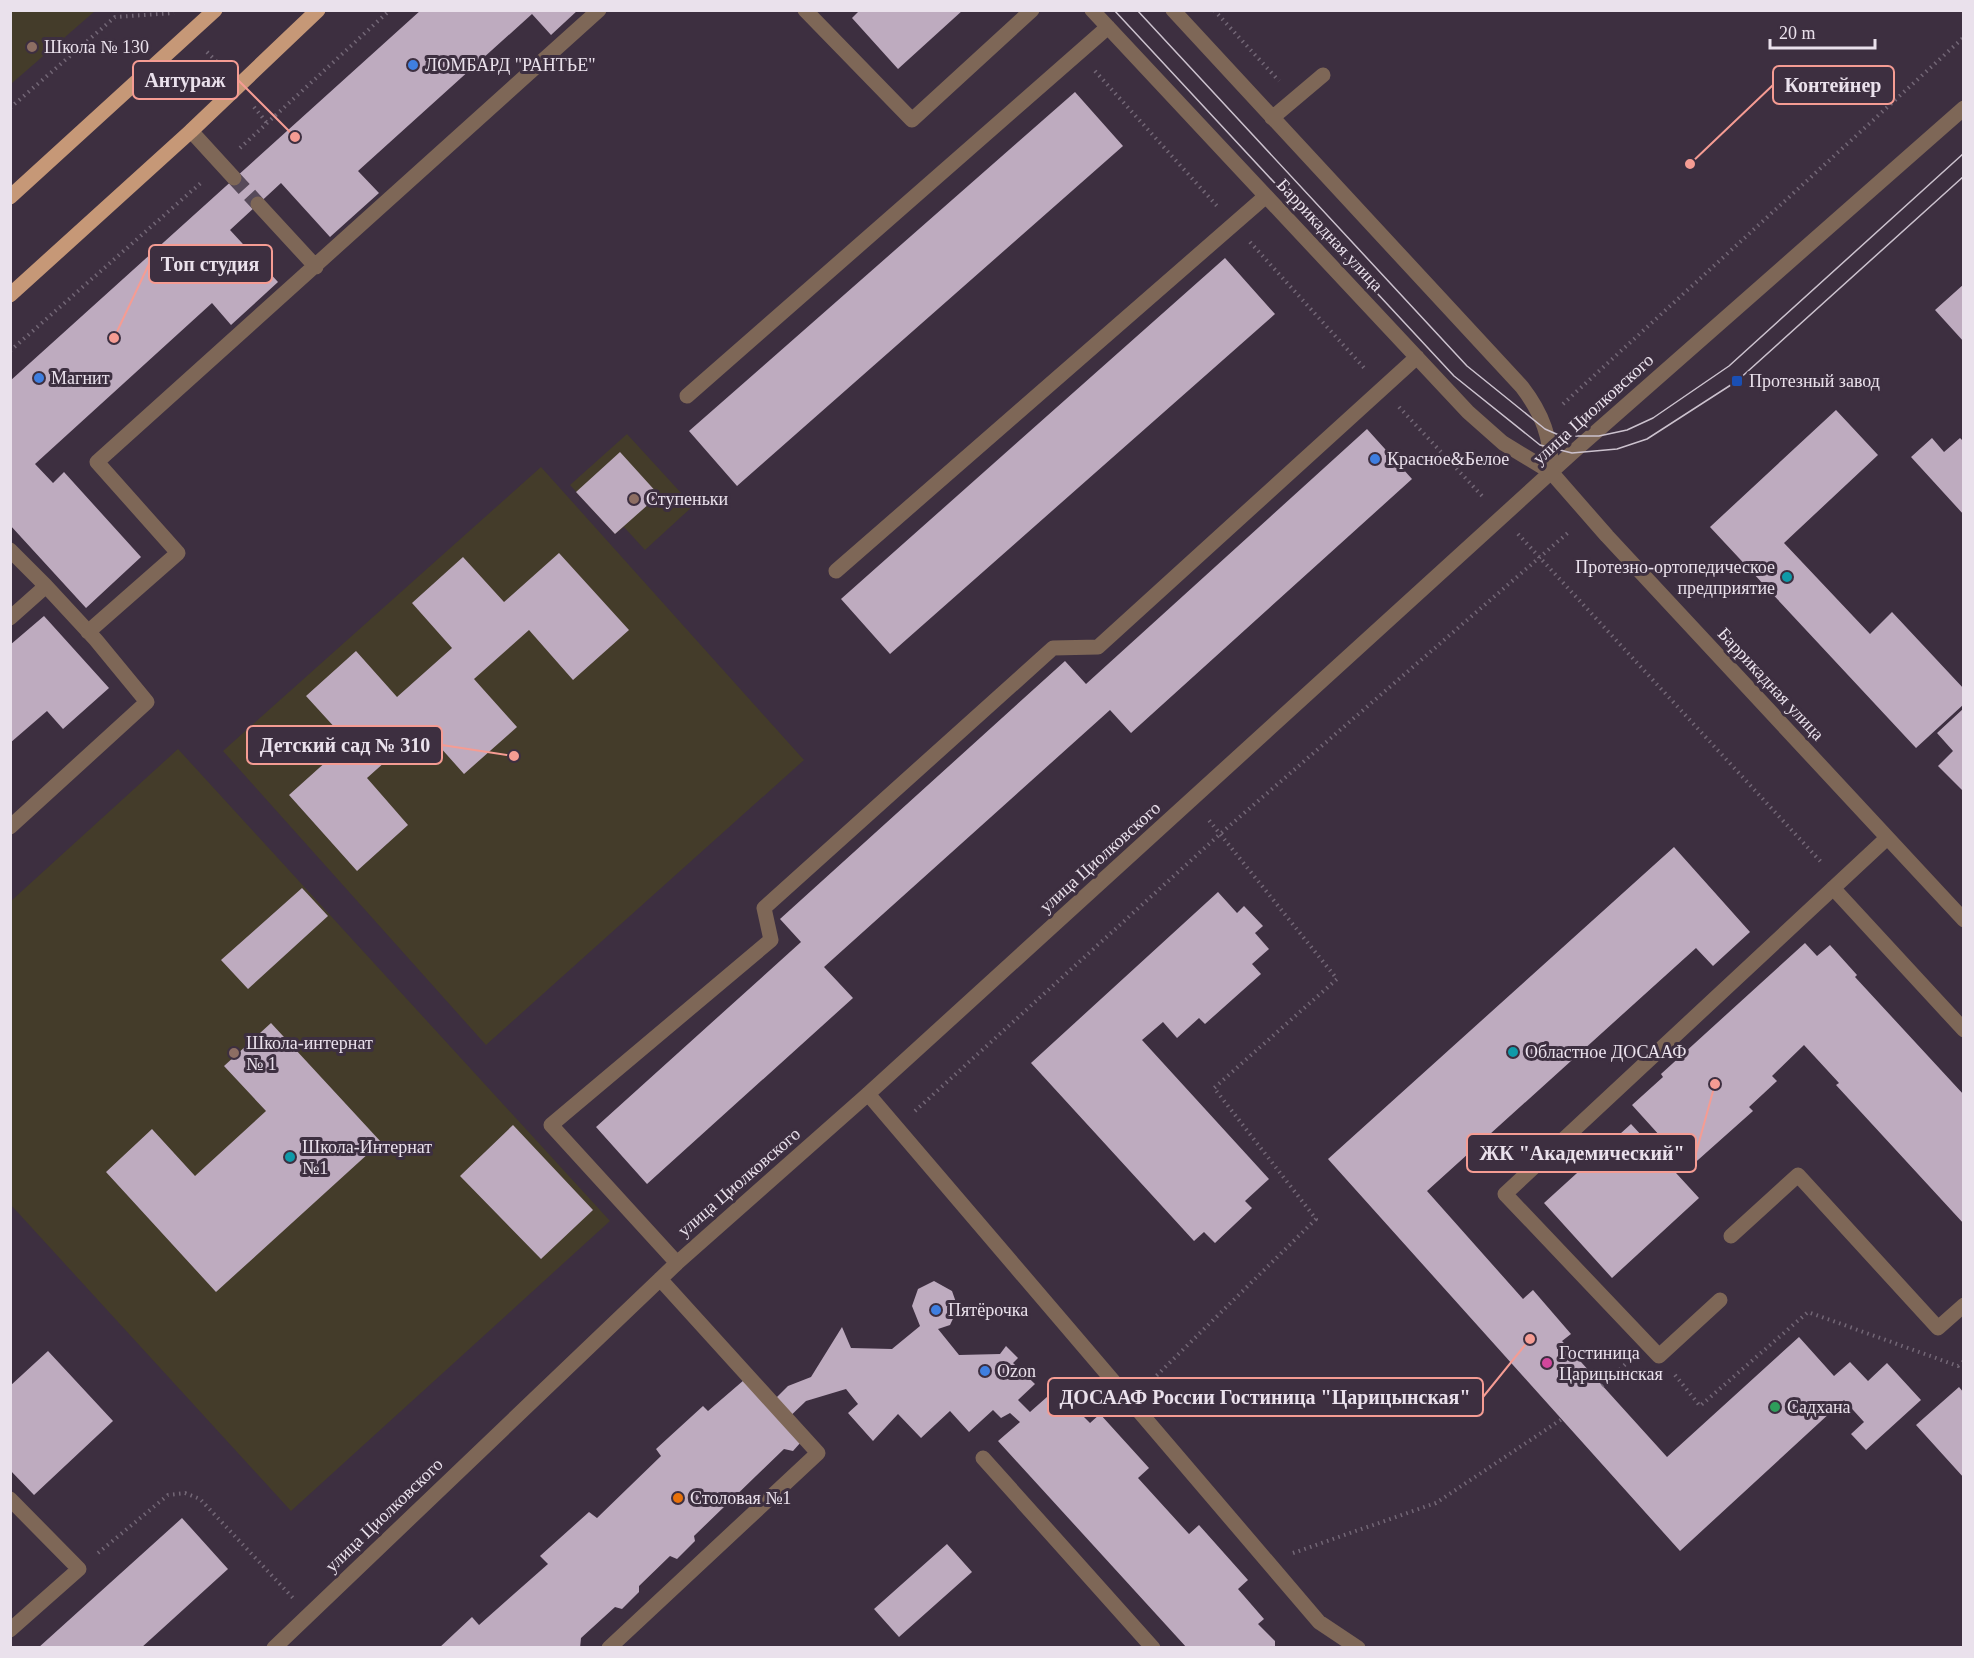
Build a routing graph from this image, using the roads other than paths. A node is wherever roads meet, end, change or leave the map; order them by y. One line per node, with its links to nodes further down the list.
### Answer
1 (215, 10): 15 (main road)
2 (318, 10): 12 (main road)
3 (599, 10): 17 (street)
4 (805, 10): 5 (street)
5 (1032, 10)
6 (1092, 10): 8 (street, Баррикадная улица)
7 (1173, 10): 11 (street, Баррикадная улица)
8 (1108, 27): 14 (street, Баррикадная улица); 20 (street)
9 (1323, 75): 11 (street)
10 (1964, 108): 21 (street, улица Циолковского)
11 (1272, 118): 21 (street, Баррикадная улица)
12 (191, 131): 13 (street); 18 (main road)
13 (234, 178)
14 (1266, 196): 19 (street, Баррикадная улица); 23 (street)
15 (10, 197)
16 (258, 204): 17 (street)
17 (316, 267): 26 (street)
18 (10, 295)
19 (1417, 357): 21 (street, Баррикадная улица); 34 (street)
20 (687, 396)
21 (1551, 472): 28 (street, Баррикадная улица); 32 (street, улица Циолковского)
22 (10, 550): 24 (street)
23 (837, 571)
24 (46, 586): 25 (street); 26 (street)
25 (10, 618)
26 (88, 632): 27 (street)
27 (10, 827)
28 (1887, 838): 29 (street); 30 (street, Баррикадная улица)
29 (1837, 885): 31 (street); 36 (street)
30 (1964, 920)
31 (1964, 1030)
32 (868, 1094): 34 (street, улица Циолковского); 44 (street)
33 (1731, 1236): 37 (street)
34 (677, 1263): 35 (street, улица Циолковского)
35 (660, 1279): 41 (street, улица Циолковского); 42 (street)
36 (1720, 1300)
37 (1964, 1305)
38 (982, 1458): 43 (street)
39 (10, 1499): 40 (street)
40 (10, 1630)
41 (274, 1647)
42 (609, 1647)
43 (1153, 1647)
44 (1358, 1647)

